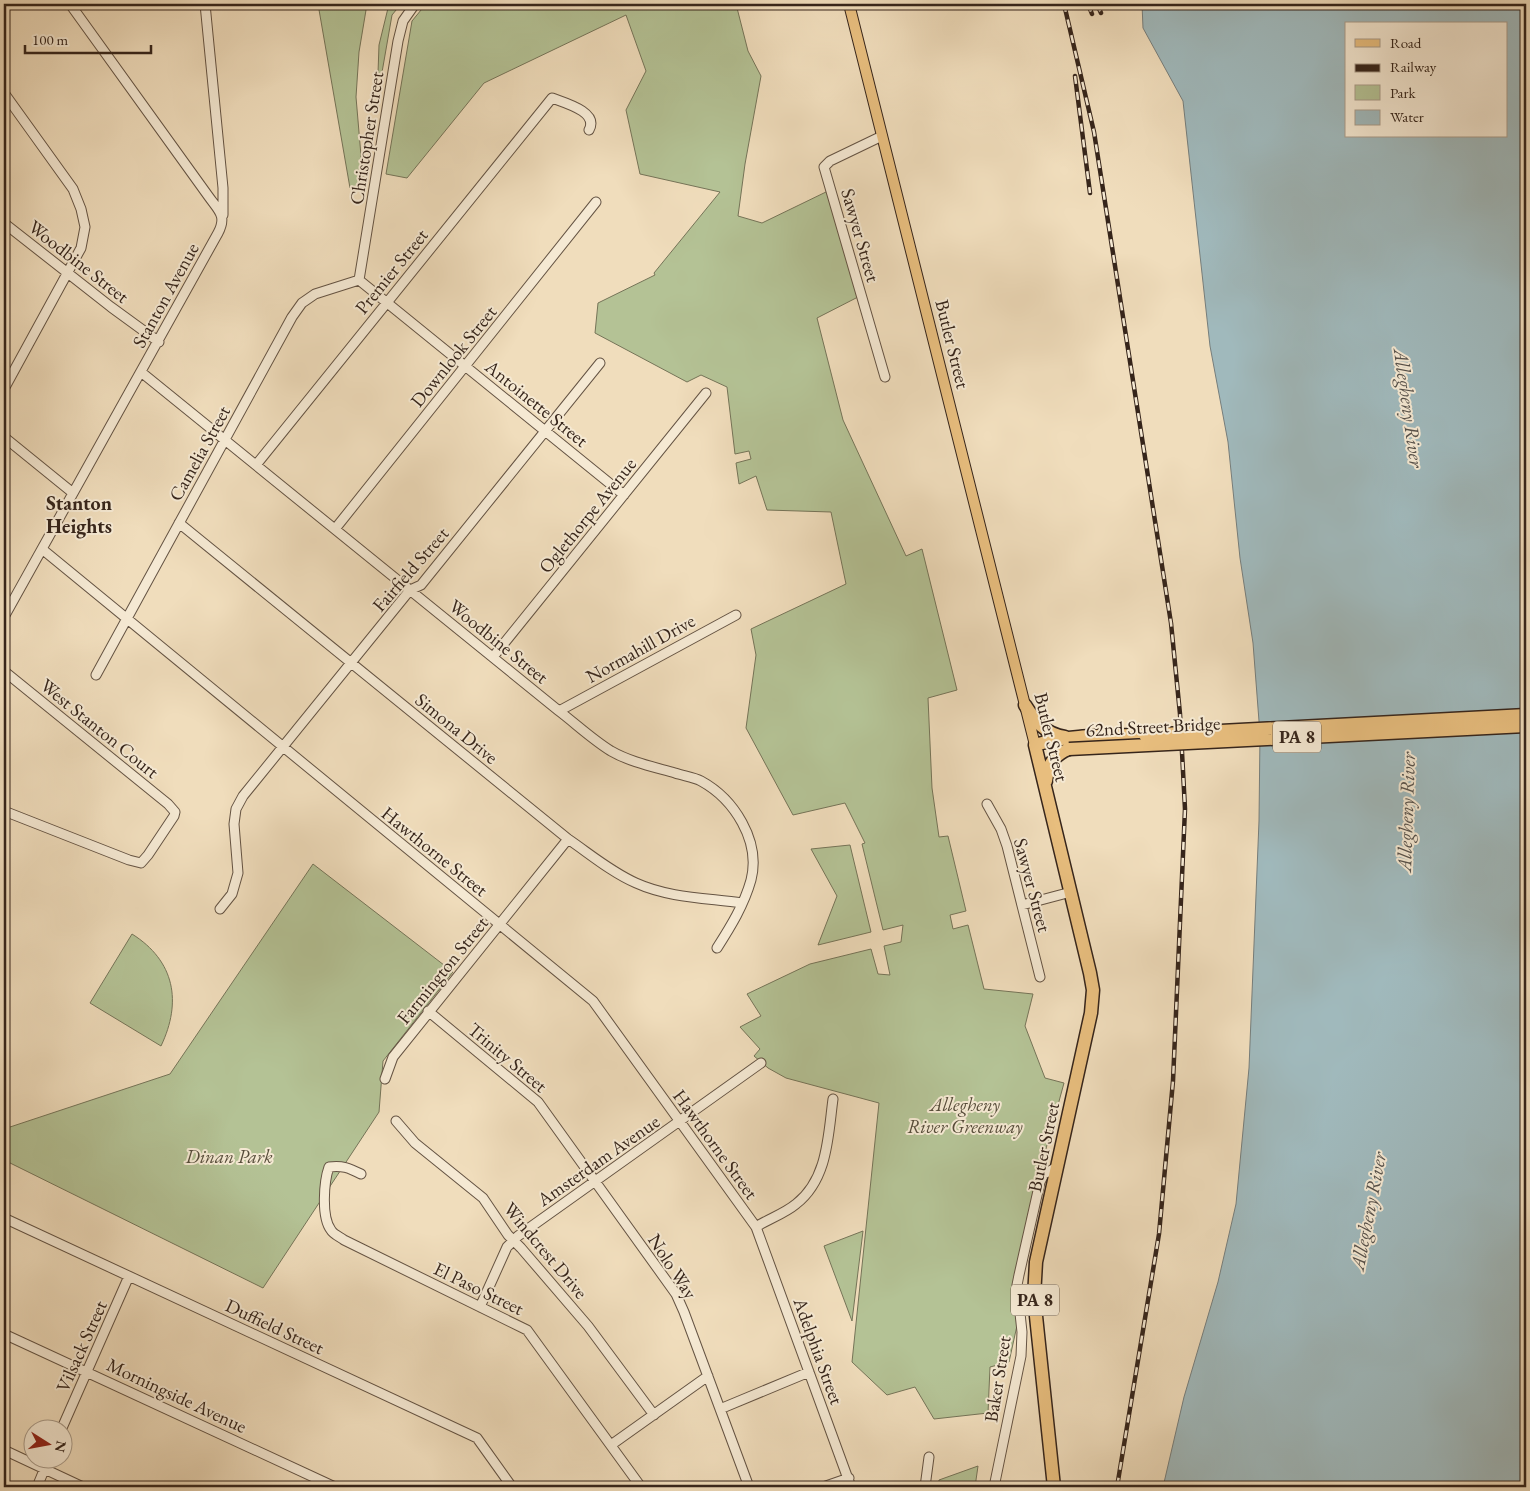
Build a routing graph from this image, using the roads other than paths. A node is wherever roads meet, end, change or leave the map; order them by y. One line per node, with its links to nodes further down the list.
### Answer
1 (70, 4): 9 (street)
2 (205, 4): 9 (street, Stanton Avenue)
3 (415, 4): 12 (street, Christopher Street)
4 (849, 4): 7 (main road, Butler Street)
5 (4, 93): 11 (street)
6 (589, 130): 13 (street, Premier Street)
7 (882, 136): 18 (street, Sawyer Street); 38 (main road, Butler Street)
8 (596, 202): 16 (street, Downlook Street)
9 (223, 216): 14 (street, Stanton Avenue)
10 (4, 223): 11 (street, Woodbine Street)
11 (68, 272): 14 (street, Woodbine Street); 19 (street)
12 (359, 280): 13 (street, Antoinette Street); 23 (street, Camelia Street)
13 (386, 302): 16 (street, Antoinette Street); 24 (street, Premier Street)
14 (159, 342): 17 (street, Stanton Avenue)
15 (600, 363): 21 (street, Fairfield Street)
16 (466, 366): 21 (street, Antoinette Street); 28 (street, Downlook Street)
17 (141, 372): 23 (street, Woodbine Street); 25 (street, Stanton Avenue)
18 (885, 376)
19 (4, 390)
20 (706, 393): 26 (street, Oglethorpe Avenue)
21 (545, 431): 26 (street, Antoinette Street); 30 (street, Fairfield Street)
22 (4, 437): 25 (street)
23 (225, 440): 24 (street, Woodbine Street); 27 (street, Camelia Street)
24 (256, 465): 28 (street, Woodbine Street)
25 (73, 494): 29 (street, Stanton Avenue)
26 (624, 495): 34 (street, Oglethorpe Avenue)
27 (179, 523): 33 (street, Camelia Street); 35 (street, Simona Drive)
28 (335, 529): 30 (street, Woodbine Street)
29 (42, 549): 32 (street, Stanton Avenue); 33 (street, Hawthorne Street)
30 (410, 590): 34 (street, Woodbine Street); 35 (street, Fairfield Street)
31 (736, 615): 39 (street, Normahill Drive)
32 (4, 617)
33 (127, 619): 37 (street, Camelia Street); 45 (street, Hawthorne Street)
34 (493, 657): 39 (street, Woodbine Street)
35 (351, 663): 45 (street, Fairfield Street); 49 (street, Simona Drive)
36 (4, 671): 48 (street, West Stanton Court)
37 (96, 675)
38 (1025, 705): 43 (main road, Butler Street); 44 (highway)
39 (559, 711): 51 (street, Woodbine Street)
40 (1526, 715): 42 (highway, 62nd Street Bridge / PA 8, bridge)
41 (1526, 726): 42 (highway, 62nd Street Bridge / PA 8, bridge)
42 (1069, 744): 44 (highway, 62nd Street Bridge / PA 8)
43 (1035, 745): 44 (highway, 62nd Street Bridge / PA 8); 46 (highway, Butler Street / PA 8)
44 (1054, 745): 46 (highway, PA 8)
45 (283, 747): 53 (street, Fairfield Street); 54 (street, Hawthorne Street)
46 (1045, 787): 50 (highway, Butler Street / PA 8)
47 (987, 804): 52 (street, Sawyer Street)
48 (4, 811)
49 (568, 838): 51 (street, Simona Drive); 54 (street, Farmington Street)
50 (1071, 892): 52 (street); 63 (highway, Butler Street / PA 8)
51 (742, 903): 55 (street, Woodbine Street)
52 (1022, 905): 56 (street, Sawyer Street)
53 (220, 909)
54 (499, 924): 57 (street, Farmington Street); 62 (street, Hawthorne Street)
55 (717, 948)
56 (1040, 977)
57 (428, 1012): 59 (street, Farmington Street); 65 (street, Trinity Street)
58 (761, 1063): 62 (street, Amsterdam Avenue)
59 (385, 1079)
60 (833, 1099): 67 (street)
61 (396, 1121): 68 (street, Windcrest Drive)
62 (680, 1122): 65 (street, Amsterdam Avenue); 67 (street, Hawthorne Street)
63 (1057, 1167): 92 (street, Baker Street); 93 (highway, Butler Street / PA 8)
64 (361, 1174): 70 (street, El Paso Street)
65 (595, 1182): 68 (street, Amsterdam Avenue); 74 (street, Nolo Way)
66 (4, 1218): 69 (street, Duffield Street)
67 (756, 1227): 73 (street, Adelphia Street)
68 (513, 1240): 70 (street, Amsterdam Avenue); 76 (street, Windcrest Drive)
69 (130, 1276): 72 (street, Vilsack Street); 85 (street, Duffield Street)
70 (480, 1307): 78 (street, El Paso Street)
71 (4, 1334): 72 (street, Morningside Avenue)
72 (87, 1372): 77 (street, Vilsack Street); 84 (street, Morningside Avenue)
73 (809, 1372): 75 (street); 81 (street, Adelphia Street)
74 (708, 1376): 75 (street); 76 (street)
75 (720, 1408): 87 (street)
76 (654, 1415): 78 (street)
77 (66, 1418)
78 (611, 1445): 86 (street, El Paso Street)
79 (4, 1450): 80 (street)
80 (45, 1469): 82 (street); 83 (street)
81 (849, 1478): 88 (street); 89 (street, Adelphia Street)
82 (37, 1487)
83 (83, 1487)
84 (335, 1487)
85 (512, 1487)
86 (641, 1487)
87 (750, 1487)
88 (824, 1487)
89 (851, 1487)
90 (925, 1487): 91 (street)
91 (932, 1487)
92 (994, 1487)
93 (1054, 1487)

